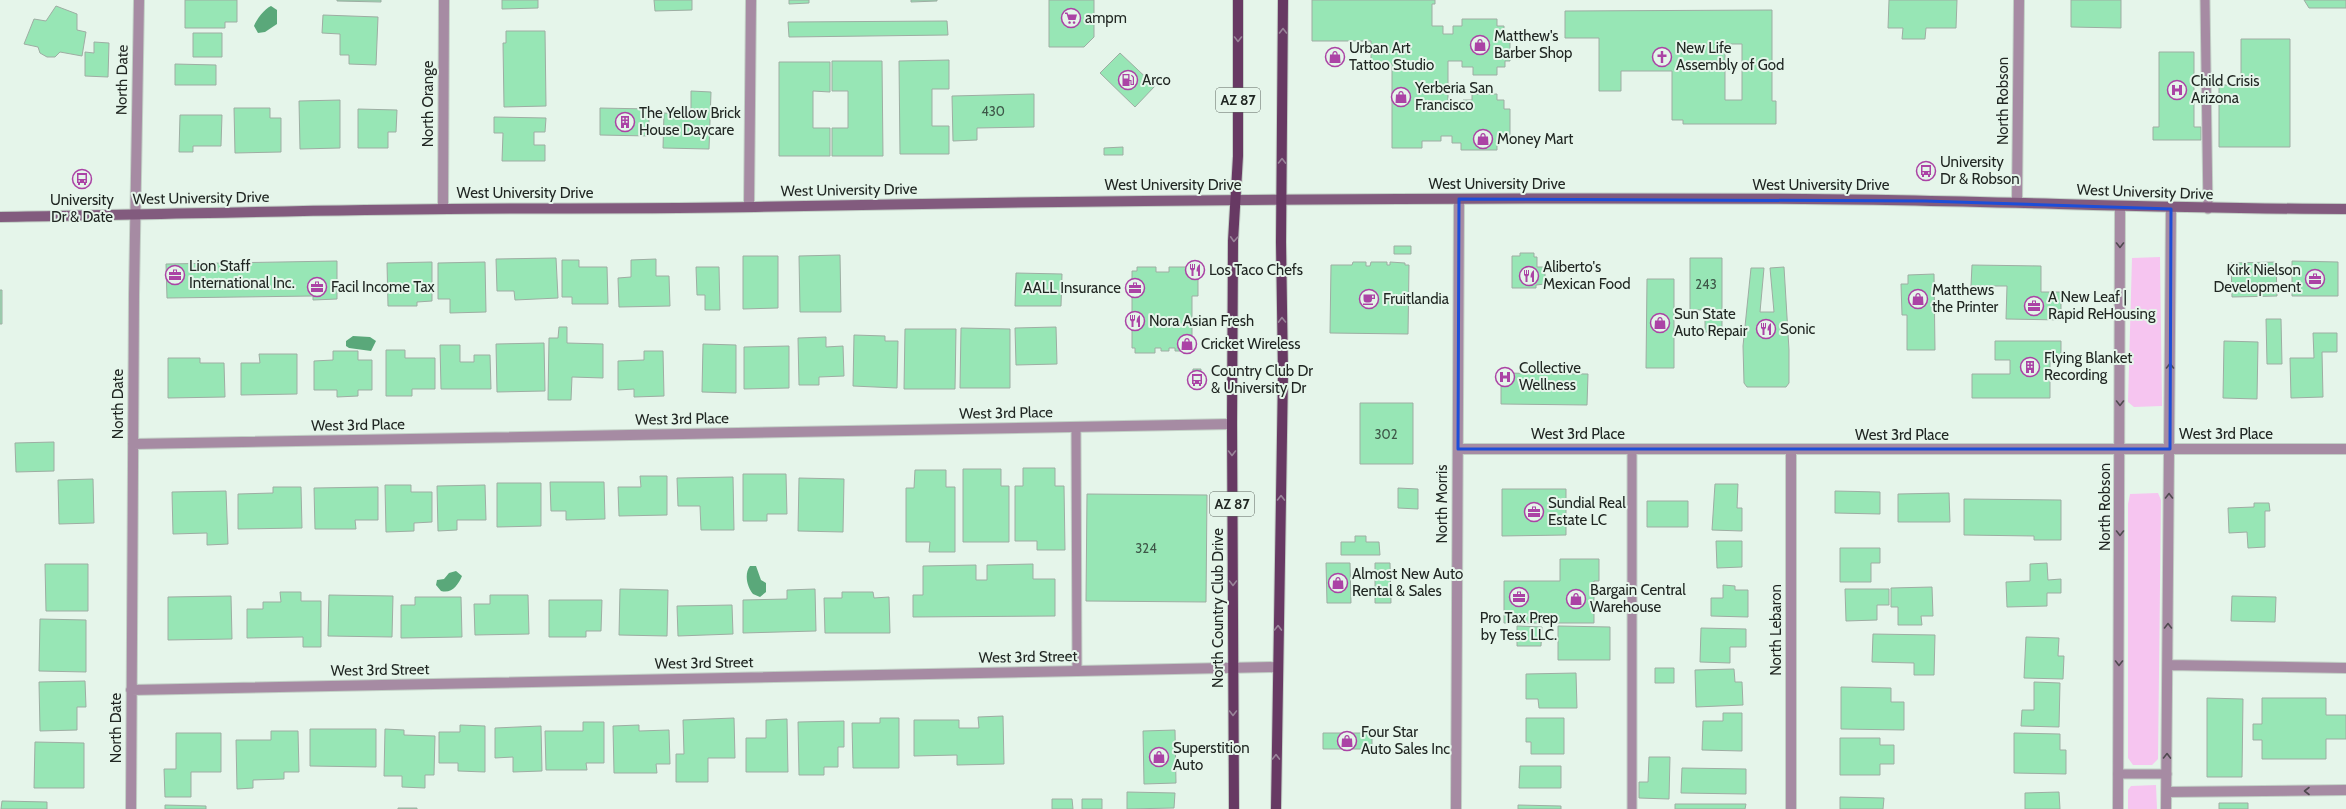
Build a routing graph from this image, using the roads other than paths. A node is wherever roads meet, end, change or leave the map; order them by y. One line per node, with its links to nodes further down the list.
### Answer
1 (139, 0): 18 (street, North Date)
2 (444, 0): 14 (street, North Orange)
3 (750, 0): 13 (street)
4 (1238, 0): 9 (main road, North Country Club Drive / AZ 87, one-way to 9)
5 (1283, 0): 10 (main road, one-way to 5)
6 (2019, 0): 11 (street, North Robson)
7 (2205, 0): 16 (lane)
8 (1459, 199): 10 (main road, West University Drive); 11 (main road, West University Drive); 24 (street, North Morris)
9 (1237, 200): 10 (main road, West University Drive); 13 (main road, West University Drive); 20 (main road, North Country Club Drive / AZ 87, one-way to 20)
10 (1282, 200): 30 (main road, one-way to 10)
11 (2017, 202): 12 (main road, West University Drive)
12 (2120, 206): 15 (main road, West University Drive); 23 (street, North Robson, one-way to 23)
13 (749, 207): 14 (main road, West University Drive)
14 (443, 209): 18 (main road, West University Drive)
15 (2171, 209): 16 (main road, West University Drive); 25 (street, one-way to 15)
16 (2208, 209): 17 (main road, West University Drive)
17 (2346, 209)
18 (135, 215): 19 (main road, West University Drive); 22 (street, North Date)
19 (0, 217)
20 (1232, 424): 21 (street, West 3rd Place); 31 (main road, North Country Club Drive / AZ 87, one-way to 31)
21 (1076, 427): 22 (street, West 3rd Place); 33 (lane)
22 (133, 444): 34 (street, North Date)
23 (2120, 448): 25 (street, West 3rd Place); 28 (street, West 3rd Place); 35 (street, North Robson, one-way to 35)
24 (1458, 449): 27 (street, West 3rd Place); 42 (street, North Morris)
25 (2170, 449): 26 (street, West 3rd Place); 29 (street, one-way to 25)
26 (2346, 449)
27 (1632, 450): 28 (street, West 3rd Place); 43 (lane)
28 (1791, 450): 44 (street, North Lebaron)
29 (2168, 665): 32 (street); 36 (street, one-way to 29)
30 (1278, 667): 31 (street, West 3rd Street); 41 (main road, one-way to 30)
31 (1233, 668): 33 (street, West 3rd Street); 40 (main road, North Country Club Drive / AZ 87, one-way to 40)
32 (2346, 668)
33 (1077, 671): 34 (street, West 3rd Street)
34 (131, 690): 39 (street, North Date)
35 (2118, 774): 36 (lane); 45 (street, North Robson)
36 (2167, 774): 38 (street)
37 (2346, 790): 38 (street, one-way to 38)
38 (2167, 792): 46 (street)
39 (131, 809)
40 (1234, 809)
41 (1276, 809)
42 (1456, 809)
43 (1632, 809)
44 (1791, 809)
45 (2118, 809)
46 (2166, 809)

